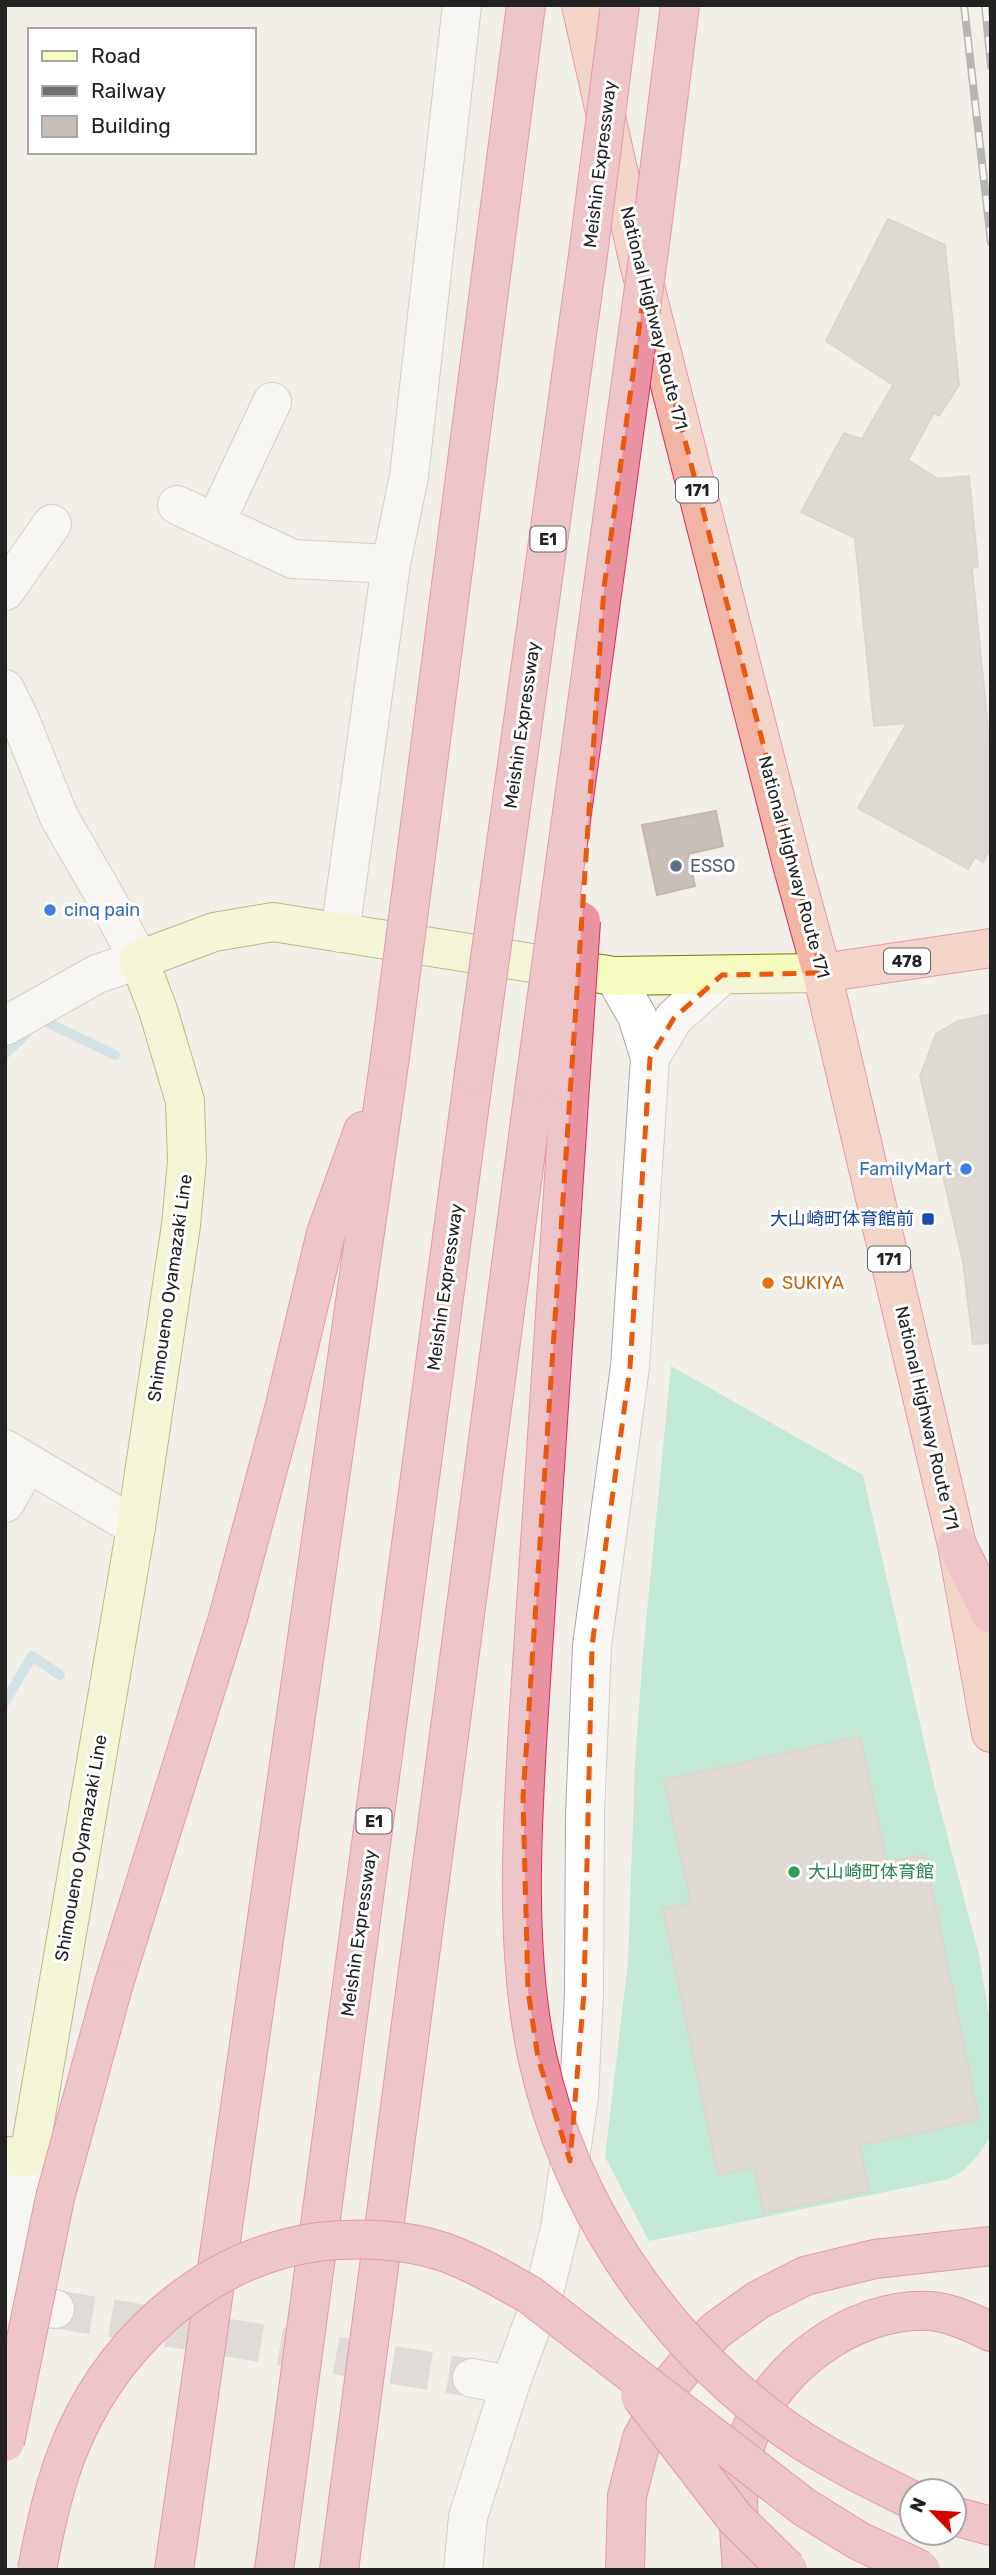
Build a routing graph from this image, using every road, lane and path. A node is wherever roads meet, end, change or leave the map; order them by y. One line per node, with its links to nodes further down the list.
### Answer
1 (462, 5): 10 (street)
2 (526, 5): 21 (highway, bridge)
3 (620, 5): 45 (highway, Meishin Expressway / E1, bridge)
4 (680, 5): 23 (highway, bridge)
5 (579, 6): 16 (highway, National Highway Route 171 / 171)
6 (272, 402): 8 (street)
7 (177, 505): 8 (street)
8 (215, 523): 10 (street)
9 (52, 524): 11 (street)
10 (391, 564): 13 (street)
11 (5, 591)
12 (5, 689): 15 (street)
13 (340, 933): 15 (main road); 18 (main road)
14 (991, 948): 16 (highway, 478)
15 (139, 960): 20 (street); 26 (main road, Shimoueno Oyamazaki Line)
16 (822, 973): 17 (main road); 19 (highway, 478); 27 (highway, National Highway Route 171 / 171)
17 (722, 975): 18 (main road); 22 (street)
18 (614, 976): 22 (street)
19 (991, 976)
20 (5, 1026)
21 (390, 1057): 39 (highway, bridge); 43 (highway)
22 (650, 1058): 38 (street)
23 (553, 1085): 40 (highway, bridge); 46 (highway)
24 (17, 1456): 25 (street); 26 (street)
25 (5, 1503)
26 (136, 1527): 30 (main road, Shimoueno Oyamazaki Line)
27 (957, 1545): 28 (highway); 29 (highway, National Highway Route 171 / 171)
28 (991, 1614)
29 (991, 1732)
30 (17, 2157): 32 (street)
31 (991, 2246): 48 (highway)
32 (5, 2283)
33 (5, 2303): 34 (street)
34 (55, 2309)
35 (572, 2326): 44 (highway, bridge); 50 (highway, bridge); 51 (highway, bridge)
36 (991, 2332): 49 (highway)
37 (472, 2378): 38 (street)
38 (510, 2385): 47 (street)
39 (5, 2442)
40 (898, 2493)
41 (968, 2520): 42 (highway)
42 (991, 2526)
43 (176, 2561)
44 (37, 2570)
45 (274, 2570)
46 (339, 2570)
47 (463, 2570)
48 (625, 2570)
49 (742, 2570)
50 (788, 2570)
51 (921, 2570)

